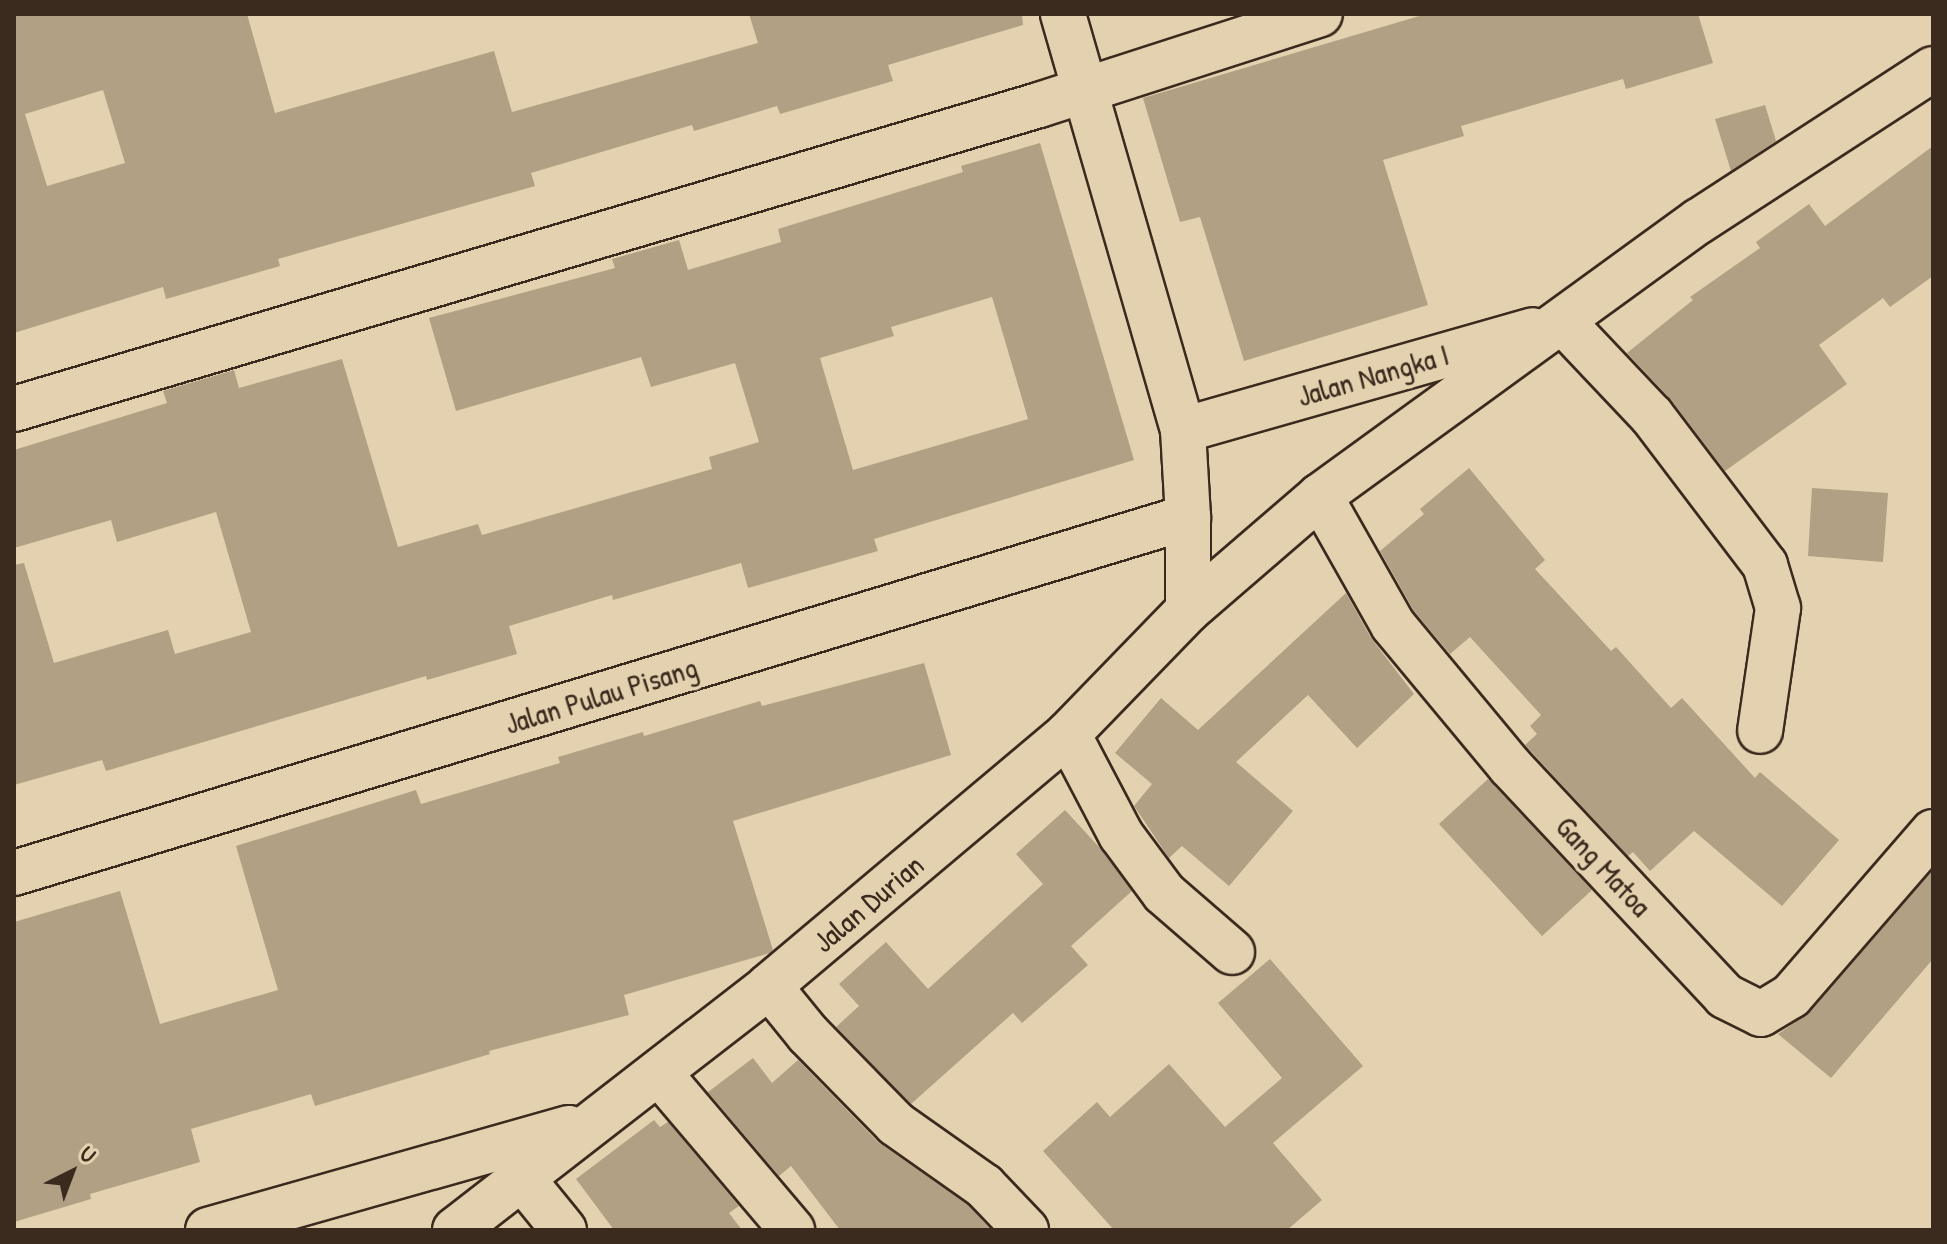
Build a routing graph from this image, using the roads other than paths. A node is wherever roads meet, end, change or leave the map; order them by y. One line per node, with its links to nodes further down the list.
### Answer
1 (1063, 14): 4 (street)
2 (1320, 14): 4 (street)
3 (1933, 69): 5 (street, Jalan Durian)
4 (1086, 89): 6 (street); 7 (street)
5 (1563, 322): 7 (street, Jalan Nangka I); 8 (street, Jalan Durian); 11 (street)
6 (14, 409)
7 (1183, 430): 9 (street)
8 (1320, 496): 10 (street, Jalan Durian); 13 (street, Gang Matoa)
9 (1188, 517): 10 (street); 14 (street, Jalan Pulau Pisang)
10 (1188, 610): 12 (street, Jalan Durian)
11 (1760, 731)
12 (1068, 734): 15 (street); 16 (street, Jalan Durian)
13 (1933, 832)
14 (14, 873)
15 (1232, 952)
16 (769, 986): 17 (street, Jalan Durian); 24 (street)
17 (659, 1073): 18 (street, Jalan Durian); 23 (street)
18 (595, 1121): 19 (street, Jalan Durian); 20 (street)
19 (521, 1177): 21 (street, Jalan Durian); 22 (street)
20 (208, 1230)
21 (455, 1230)
22 (564, 1230)
23 (792, 1230)
24 (1026, 1230)

